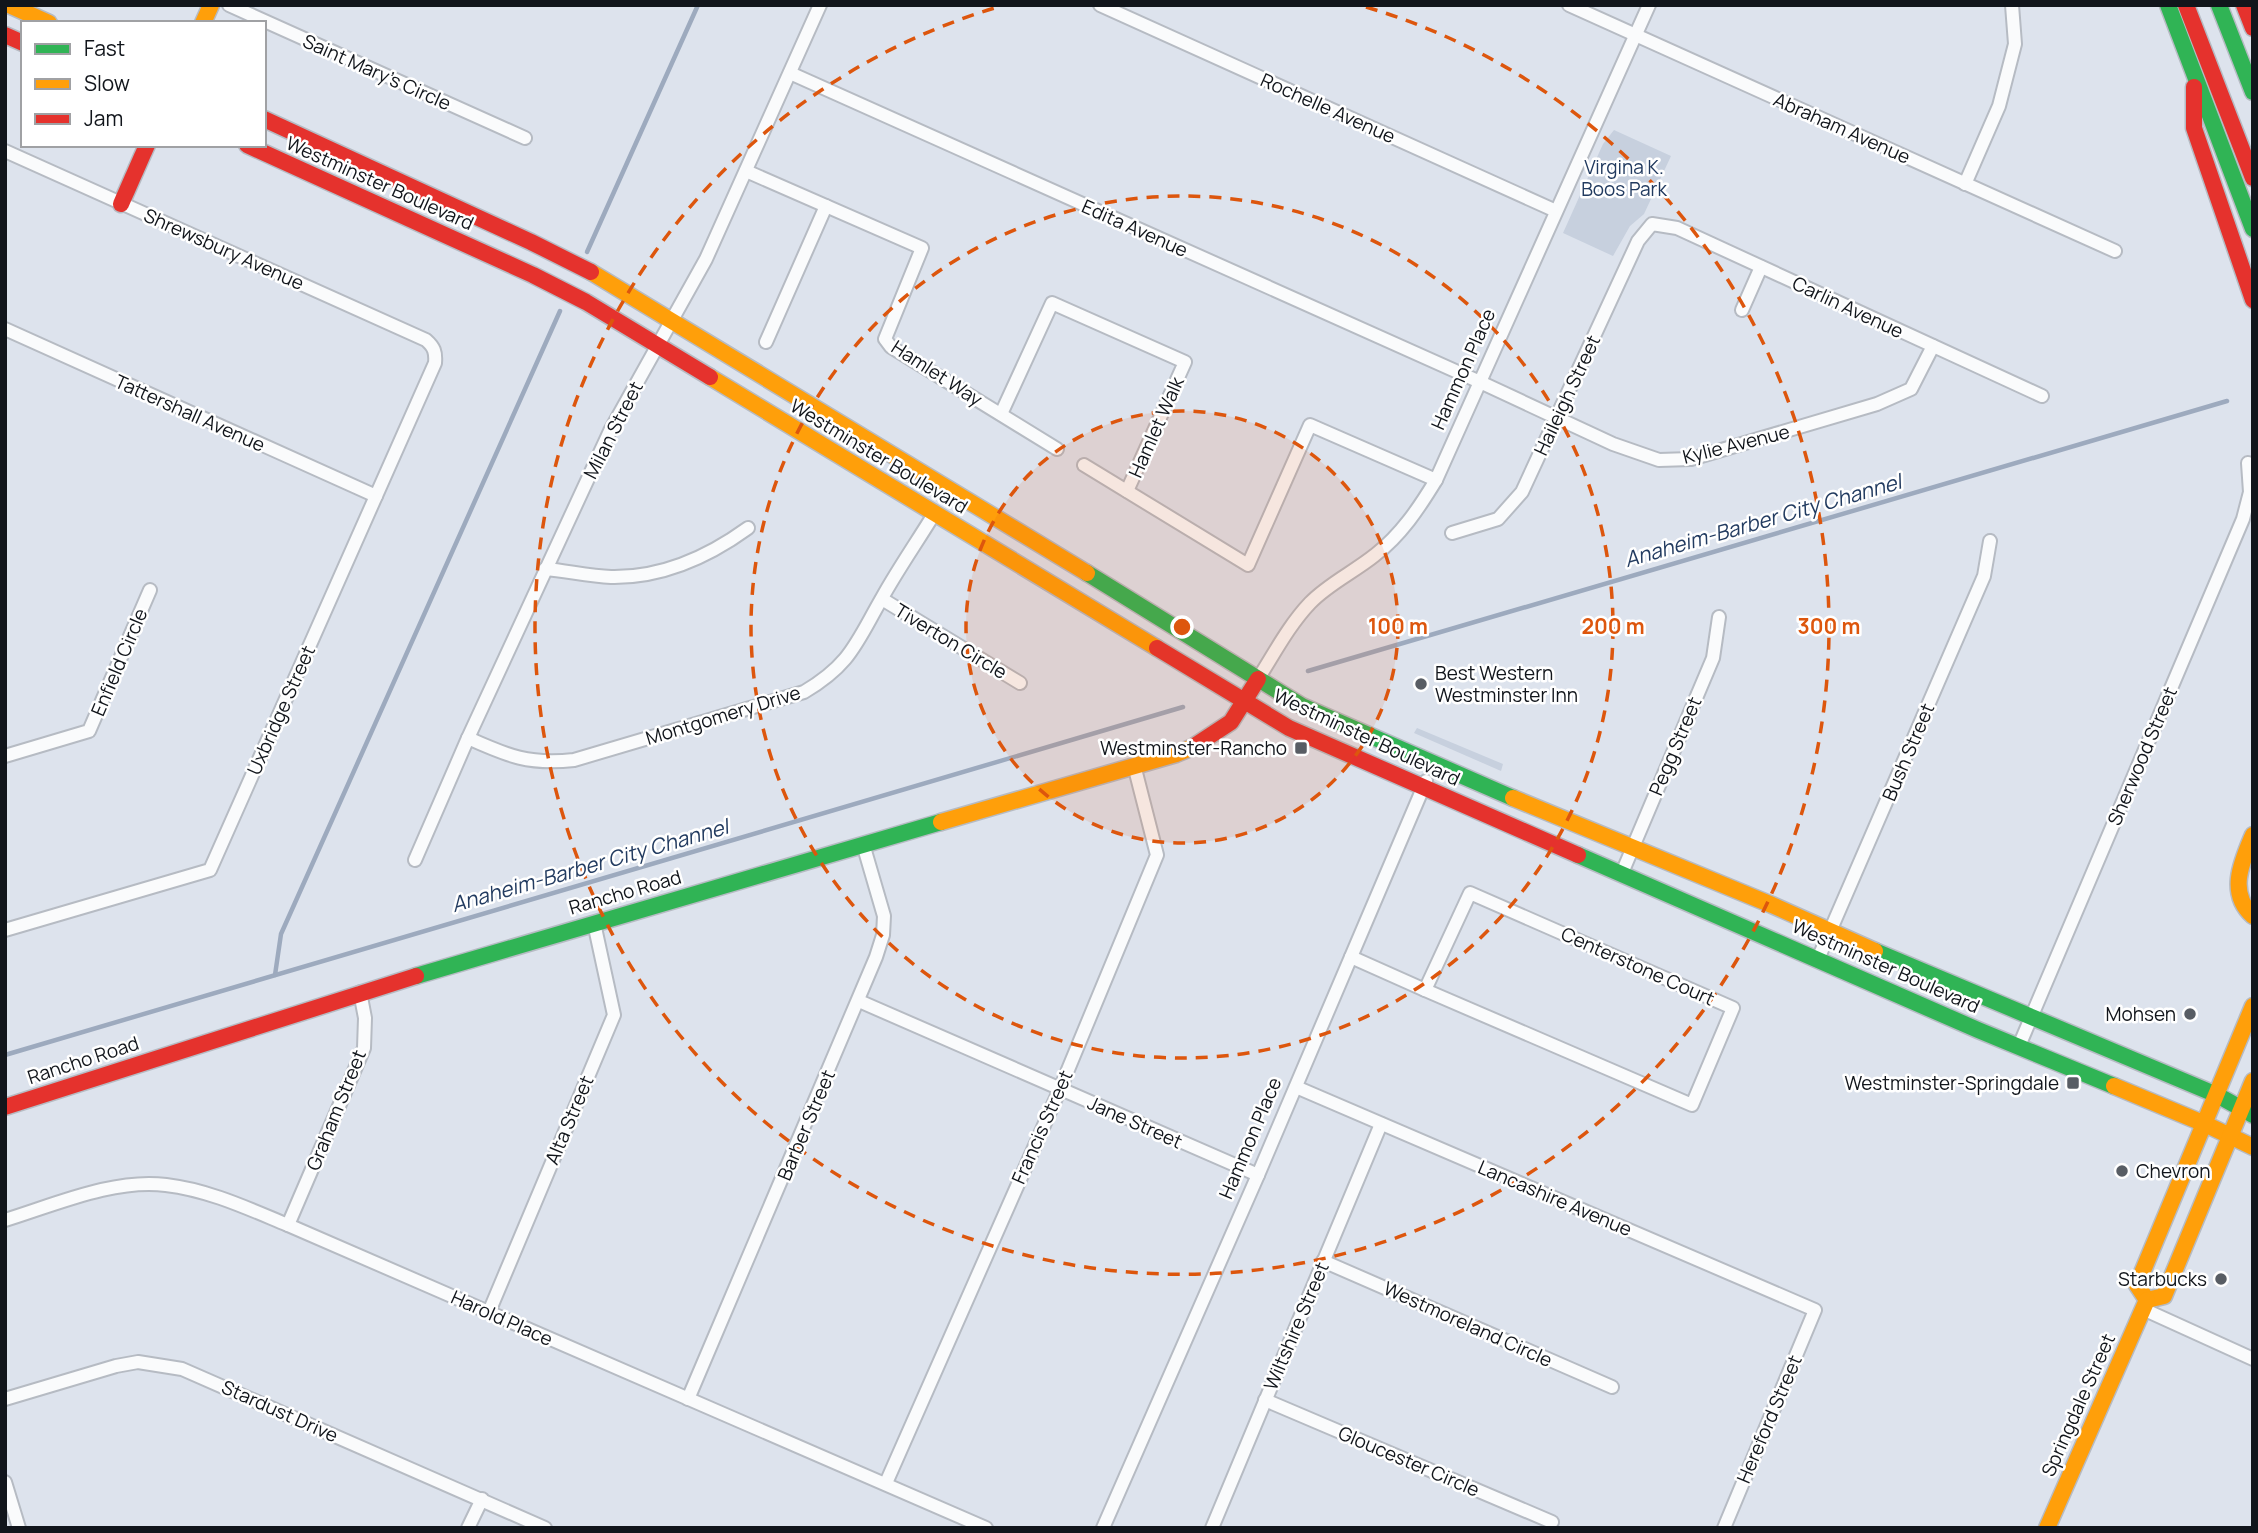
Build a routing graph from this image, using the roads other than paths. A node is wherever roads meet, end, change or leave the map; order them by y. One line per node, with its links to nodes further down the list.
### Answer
1 (9, 5): 13 (main road)
2 (211, 5): 14 (main road)
3 (229, 5): 15 (street, Saint Mary's Circle)
4 (820, 5): 21 (street, Milan Street)
5 (1100, 5): 34 (street, Rochelle Avenue)
6 (1569, 5): 19 (street, Abraham Avenue)
7 (1650, 5): 19 (street, Hammon Place)
8 (2012, 5): 31 (street)
9 (2168, 5): 22 (main road)
10 (2186, 5): 30 (main road)
11 (2219, 5): 23 (main road)
12 (2244, 5): 17 (main road)
13 (45, 21)
14 (204, 21)
15 (265, 21)
16 (266, 22): 25 (street, Saint Mary's Circle)
17 (2253, 29)
18 (5, 35): 20 (main road)
19 (1636, 36): 31 (street, Abraham Avenue); 34 (street, Hammon Place)
20 (21, 42)
21 (790, 73): 29 (street, Milan Street); 47 (street, Edita Avenue)
22 (2195, 74): 36 (main road); 39 (main road)
23 (2253, 92)
24 (266, 121): 41 (main road, Westminster Boulevard)
25 (525, 138)
26 (146, 147): 32 (main road)
27 (251, 147): 44 (main road, Westminster Boulevard)
28 (5, 151): 32 (street, Shrewsbury Avenue)
29 (746, 171): 33 (street, Hamlet Way); 41 (street, Milan Street)
30 (2253, 178)
31 (1965, 184): 37 (street, Abraham Avenue)
32 (121, 204): 46 (street, Shrewsbury Avenue)
33 (826, 206): 43 (street); 49 (street, Hamlet Way)
34 (1556, 211): 47 (street, Hammon Place)
35 (1652, 224): 38 (street, Carlin Avenue); 50 (street, Haileigh Street)
36 (2253, 229)
37 (2115, 251)
38 (1762, 267): 40 (street); 45 (street, Carlin Avenue)
39 (2253, 300)
40 (1742, 310)
41 (671, 322): 44 (street, Milan Street); 65 (main road, Westminster Boulevard)
42 (5, 330): 56 (street, Tattershall Avenue)
43 (766, 342)
44 (658, 346): 57 (main road, Westminster Boulevard); 61 (street, Milan Street)
45 (1933, 346): 48 (street, Carlin Avenue); 50 (street, Kylie Avenue)
46 (436, 354): 56 (street, Uxbridge Street)
47 (1480, 382): 50 (street, Kylie Avenue); 54 (street, Hammon Place)
48 (2042, 396)
49 (1001, 414): 51 (street, Hamlet Way); 55 (street, Hamlet Walk)
50 (1556, 417): 59 (street, Haileigh Street)
51 (1058, 449)
52 (2248, 463): 88 (street, Sherwood Street)
53 (1084, 465): 55 (street)
54 (1436, 480): 55 (street); 65 (street, Hammon Place)
55 (1128, 491)
56 (376, 496): 80 (street, Uxbridge Street)
57 (934, 514): 63 (street, Montgomery Drive); 67 (main road, Westminster Boulevard)
58 (747, 528): 61 (street)
59 (1452, 533)
60 (1990, 541): 81 (street, Bush Street)
61 (545, 569): 68 (street, Milan Street)
62 (150, 590): 69 (street, Enfield Circle)
63 (882, 598): 66 (street, Tiverton Circle); 68 (street, Montgomery Drive)
64 (1719, 617): 75 (street, Pegg Street)
65 (1258, 679): 67 (main road, Hammon Place); 71 (main road, Westminster Boulevard)
66 (1020, 683)
67 (1244, 702): 70 (main road, Rancho Road); 72 (main road, Westminster Boulevard)
68 (468, 737): 76 (street, Milan Street)
69 (5, 756)
70 (1134, 765): 74 (main road, Rancho Road); 92 (street, Francis Street)
71 (1434, 765): 72 (street, Hammon Place); 75 (main road, Westminster Boulevard)
72 (1423, 787): 77 (main road, Westminster Boulevard); 82 (street, Hammon Place)
73 (2253, 835): 78 (main road)
74 (863, 844): 79 (main road, Rancho Road); 86 (street, Barber Street)
75 (1633, 848): 77 (street, Pegg Street); 81 (main road, Westminster Boulevard)
76 (415, 860)
77 (1622, 873): 83 (main road, Westminster Boulevard)
78 (2253, 916)
79 (594, 923): 85 (main road, Rancho Road); 106 (street, Alta Street)
80 (5, 930)
81 (1830, 932): 83 (street, Bush Street); 88 (main road, Westminster Boulevard)
82 (1351, 957): 84 (street, Centerstone Court); 91 (street, Hammon Place)
83 (1818, 959): 89 (main road, Westminster Boulevard)
84 (1425, 990): 84 (street, Centerstone Court)
85 (360, 992): 94 (main road, Rancho Road); 102 (street, Graham Street)
86 (859, 1001): 92 (street, Jane Street); 110 (street, Barber Street)
87 (2253, 1006): 93 (main road, Springdale Street)
88 (2031, 1017): 89 (street, Sherwood Street); 93 (main road, Westminster Boulevard)
89 (2019, 1046): 97 (main road, Westminster Boulevard)
90 (2253, 1081): 95 (main road, Springdale Street)
91 (1296, 1087): 96 (street, Lancashire Avenue); 100 (street, Hammon Place)
92 (1060, 1089): 100 (street, Jane Street); 113 (street, Francis Street)
93 (2217, 1095): 95 (main road, Westminster Boulevard); 97 (main road, Springdale Street)
94 (5, 1107)
95 (2247, 1112): 98 (main road, Springdale Street)
96 (1381, 1124): 103 (street, Wiltshire Street); 105 (street, Lancashire Avenue)
97 (2205, 1124): 98 (main road, Westminster Boulevard); 104 (main road, Springdale Street)
98 (2230, 1137): 99 (main road, Westminster Boulevard); 104 (main road, Springdale Street)
99 (2253, 1147)
100 (1258, 1175): 120 (street, Hammon Place)
101 (5, 1220): 102 (street, Harold Place)
102 (288, 1225): 106 (street, Harold Place)
103 (1324, 1261): 108 (street, Westmoreland Circle); 111 (street, Wiltshire Street)
104 (2145, 1304): 107 (street); 123 (main road, Springdale Street)
105 (1815, 1310): 122 (street, Hereford Street)
106 (489, 1312): 110 (street, Harold Place)
107 (2253, 1359)
108 (1612, 1387)
109 (5, 1399): 114 (street, Stardust Drive)
110 (688, 1399): 113 (street, Harold Place)
111 (1265, 1399): 115 (street, Gloucester Circle); 121 (street, Wiltshire Street)
112 (5, 1482): 116 (street)
113 (886, 1483): 119 (street, Harold Place)
114 (481, 1499): 117 (street); 118 (street, Stardust Drive)
115 (1552, 1522)
116 (19, 1528)
117 (468, 1528)
118 (545, 1528)
119 (986, 1528)
120 (1103, 1528)
121 (1212, 1528)
122 (1724, 1528)
123 (2048, 1528)

